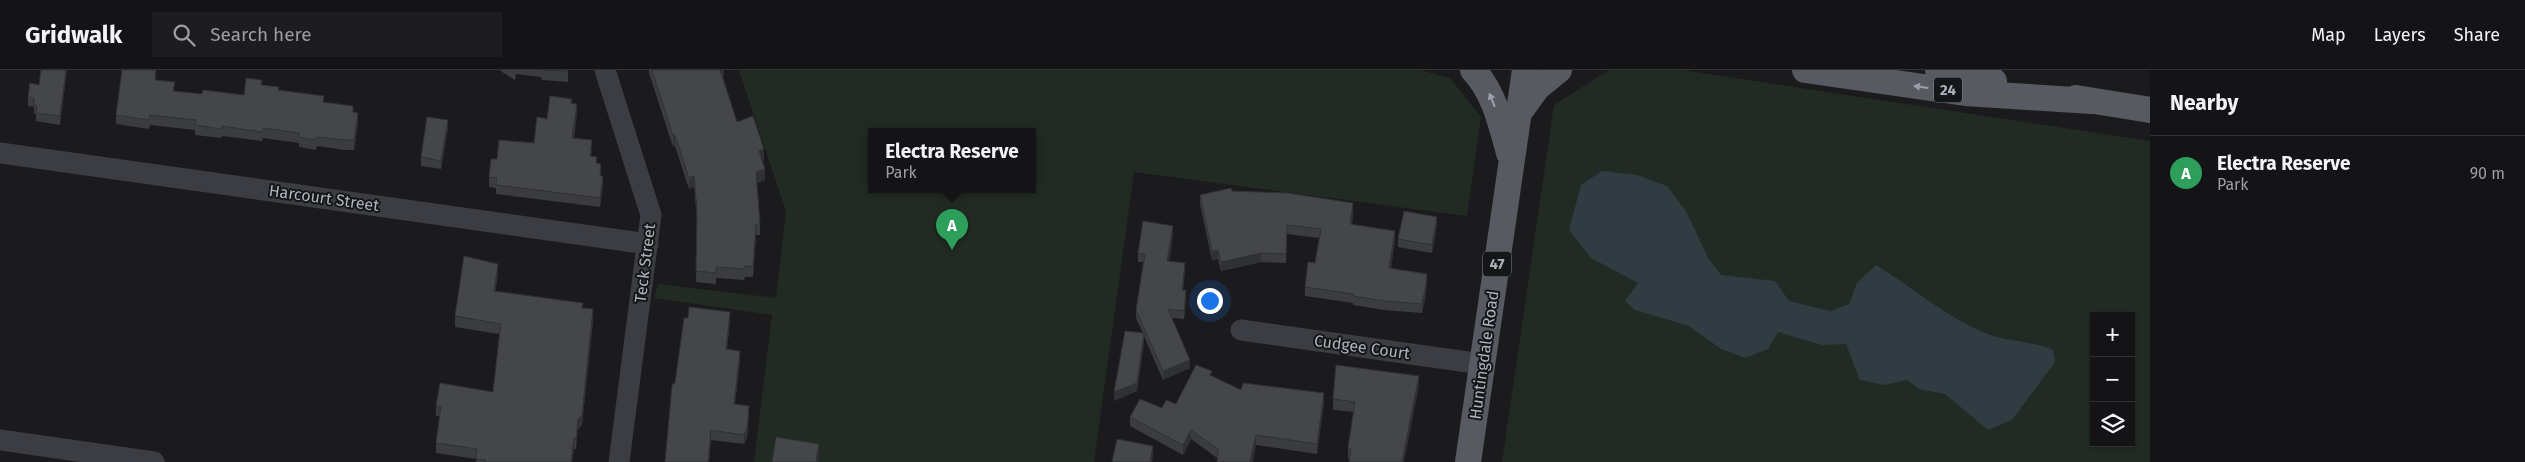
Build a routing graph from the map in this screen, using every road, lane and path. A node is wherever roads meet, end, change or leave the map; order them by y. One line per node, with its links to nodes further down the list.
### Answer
1 (605, 70): 12 (street, Teck Street)
2 (1474, 70): 11 (main road, one-way to 2)
3 (1525, 70): 9 (main road, Huntingdale Road / 47)
4 (1559, 70): 9 (main road)
5 (1805, 70): 7 (main road, 24, one-way to 5)
6 (1938, 70): 7 (main road, 24)
7 (2092, 101): 8 (main road, 24)
8 (2150, 110)
9 (1519, 113): 11 (main road, Huntingdale Road / 47)
10 (0, 153): 12 (street, Harcourt Street)
11 (1512, 163): 14 (main road, Huntingdale Road / 47)
12 (648, 244): 17 (street, Teck Street)
13 (1241, 330): 14 (street, Cudgee Court)
14 (1482, 364): 18 (main road, Huntingdale Road / 47)
15 (0, 440): 16 (street)
16 (154, 462)
17 (619, 462)
18 (1468, 462)

